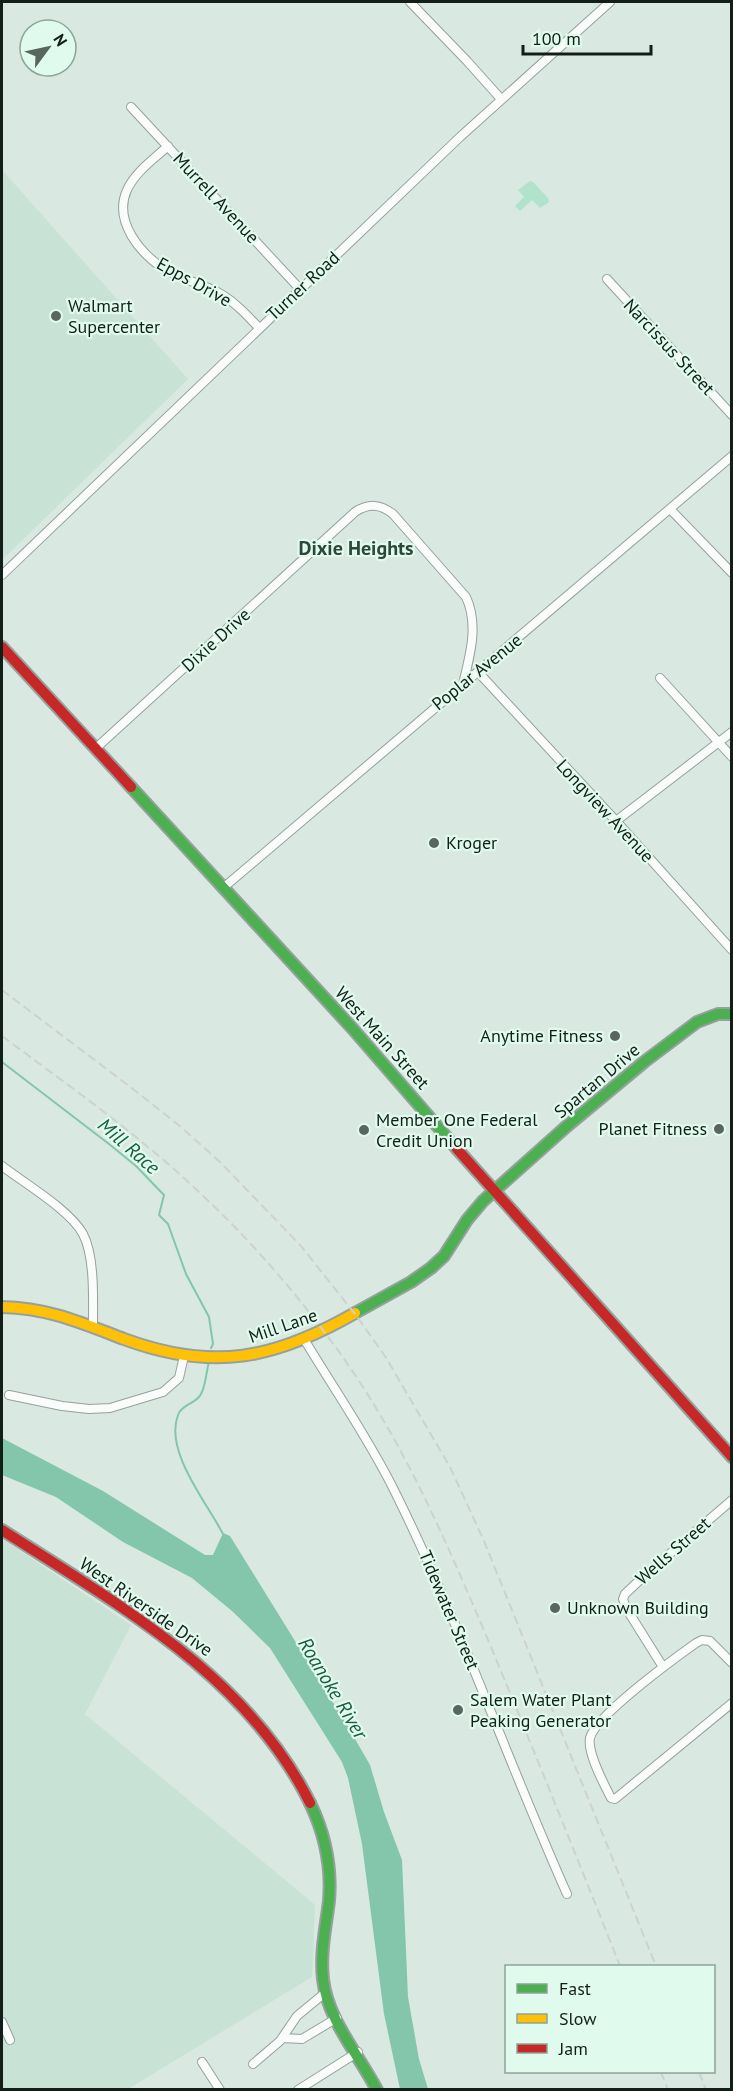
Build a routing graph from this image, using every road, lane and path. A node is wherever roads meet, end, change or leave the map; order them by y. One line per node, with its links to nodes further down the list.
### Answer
1 (410, 2): 3 (street)
2 (609, 2): 3 (street, Turner Road)
3 (501, 99): 7 (street, Turner Road)
4 (131, 107): 5 (street, Murrell Avenue)
5 (168, 146): 7 (street, Murrell Avenue); 8 (street, Epps Drive)
6 (607, 279): 9 (street, Narcissus Street)
7 (300, 289): 8 (street, Turner Road)
8 (259, 328): 13 (street, Turner Road)
9 (732, 415)
10 (732, 456): 11 (street, Poplar Avenue)
11 (670, 509): 12 (street); 15 (street, Poplar Avenue)
12 (732, 573)
13 (2, 575)
14 (2, 646): 20 (street, West Main Street)
15 (478, 672): 17 (street, Poplar Avenue); 22 (street, Longview Avenue)
16 (660, 678): 19 (street)
17 (463, 684): 20 (street, Dixie Drive); 23 (street, Poplar Avenue)
18 (732, 732): 19 (street)
19 (719, 743): 21 (street); 22 (street)
20 (96, 749): 23 (street, West Main Street)
21 (732, 757)
22 (616, 821): 24 (street, Longview Avenue)
23 (223, 888): 27 (street, West Main Street)
24 (732, 950)
25 (732, 1014): 27 (street, Spartan Drive)
26 (2, 1166): 29 (street)
27 (493, 1191): 30 (street, Mill Lane); 33 (street, West Main Street)
28 (2, 1307): 29 (street, Mill Lane)
29 (93, 1325): 31 (street, Mill Lane)
30 (304, 1340): 31 (street, Mill Lane); 39 (street, Tidewater Street)
31 (184, 1356): 32 (street)
32 (9, 1395)
33 (732, 1457)
34 (732, 1500): 37 (street, Wells Street)
35 (2, 1530): 40 (street, West Riverside Drive)
36 (732, 1663): 37 (street)
37 (663, 1667): 38 (street)
38 (732, 1703)
39 (567, 1894)
40 (326, 1992): 41 (street, West Riverside Drive); 43 (street)
41 (337, 2018): 43 (street); 45 (street, West Riverside Drive)
42 (2, 2022): 44 (street)
43 (282, 2038): 47 (street)
44 (10, 2040)
45 (358, 2052): 49 (street); 50 (street, West Riverside Drive)
46 (202, 2062): 48 (street)
47 (253, 2064)
48 (217, 2089)
49 (298, 2090)
50 (377, 2090)

